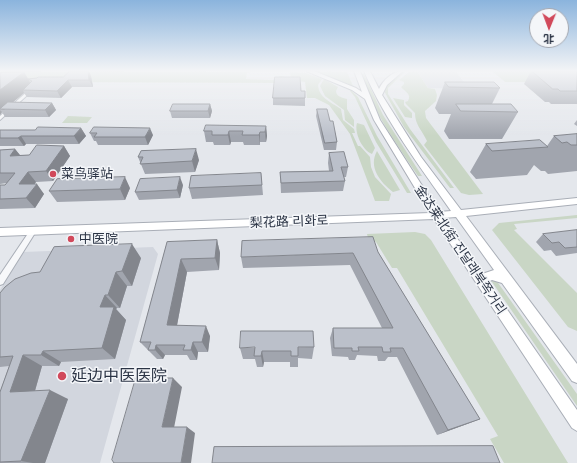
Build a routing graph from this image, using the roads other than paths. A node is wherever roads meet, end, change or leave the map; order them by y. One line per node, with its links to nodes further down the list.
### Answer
1 (28, 93): 6 (street)
2 (359, 93): 5 (main road)
3 (364, 93): 5 (main road, 金达莱北街 진달래북쪽거리)
4 (379, 95): 8 (main road, 金达莱北街 진달래북쪽거리)
5 (366, 97): 7 (main road, 金达莱北街 진달래북쪽거리)
6 (0, 119)
7 (412, 176): 8 (main road); 11 (main road, 金达莱北街 진달래북쪽거리)
8 (432, 176): 10 (main road, 金达莱北街 진달래북쪽거리)
9 (577, 201): 10 (main road, 梨花路 리화로)
10 (458, 213): 11 (main road, 梨花路 리화로); 14 (main road, 金达莱北街 진달래북쪽거리)
11 (436, 215): 12 (main road, 梨花路 리화로); 16 (main road, 金达莱北街 진달래북쪽거리)
12 (33, 231): 13 (main road, 梨花路 리화로); 15 (street)
13 (0, 232)
14 (506, 280): 16 (main road); 17 (main road, 金达莱北街 진달래북쪽거리)
15 (0, 282)
16 (481, 282): 18 (main road, 金达莱北街 진달래북쪽거리)
17 (577, 376)
18 (577, 423)

